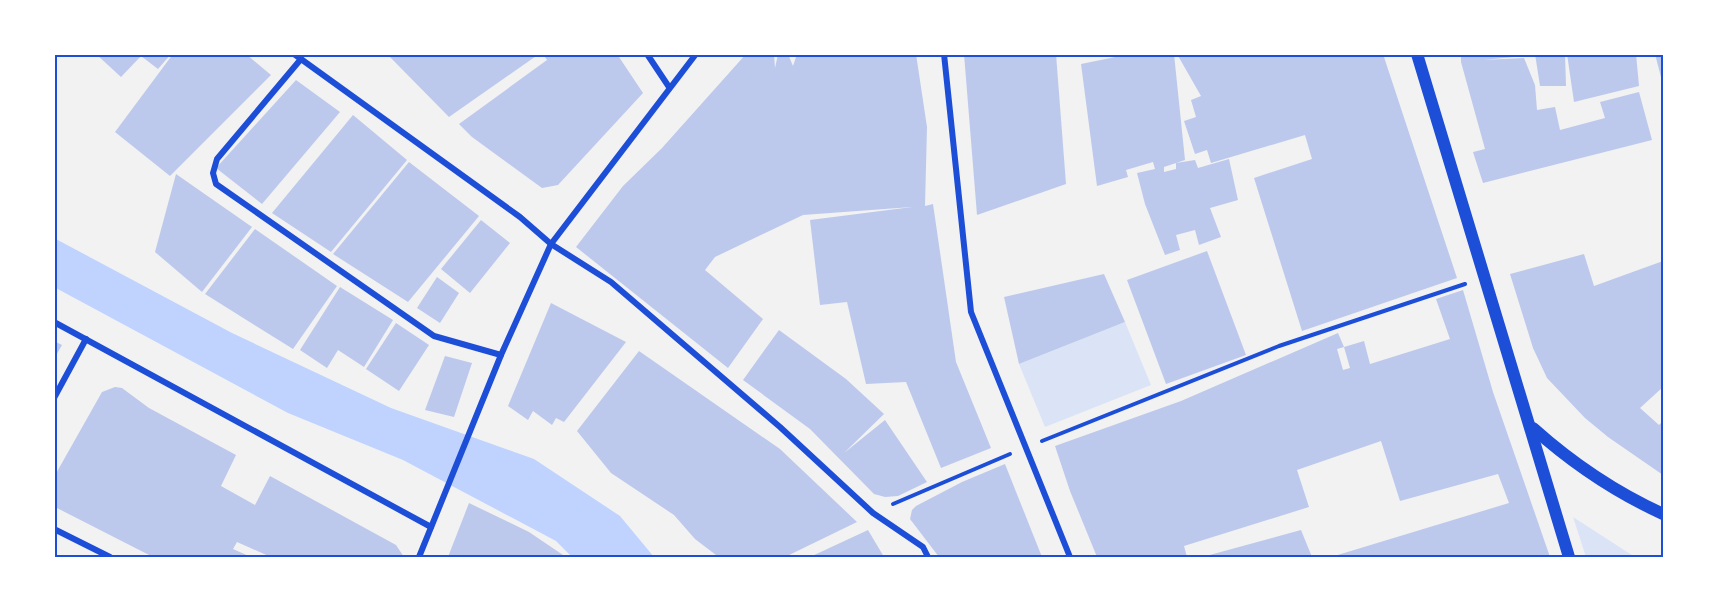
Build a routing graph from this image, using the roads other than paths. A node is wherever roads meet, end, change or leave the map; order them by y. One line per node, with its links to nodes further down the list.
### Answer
1 (294, 54): 6 (street)
2 (647, 54): 7 (street)
3 (696, 54): 7 (street)
4 (944, 54): 20 (street)
5 (1417, 54): 13 (main road)
6 (300, 60): 8 (street); 11 (street)
7 (669, 87): 8 (street)
8 (551, 244): 11 (street); 19 (street)
9 (54, 322): 10 (street)
10 (86, 339): 12 (street); 15 (street)
11 (501, 355): 15 (street)
12 (54, 398)
13 (1532, 427): 14 (main road); 21 (main road)
14 (1663, 514)
15 (431, 527): 18 (street)
16 (54, 529): 17 (street)
17 (110, 557)
18 (419, 557)
19 (928, 557)
20 (1070, 557)
21 (1569, 557)

